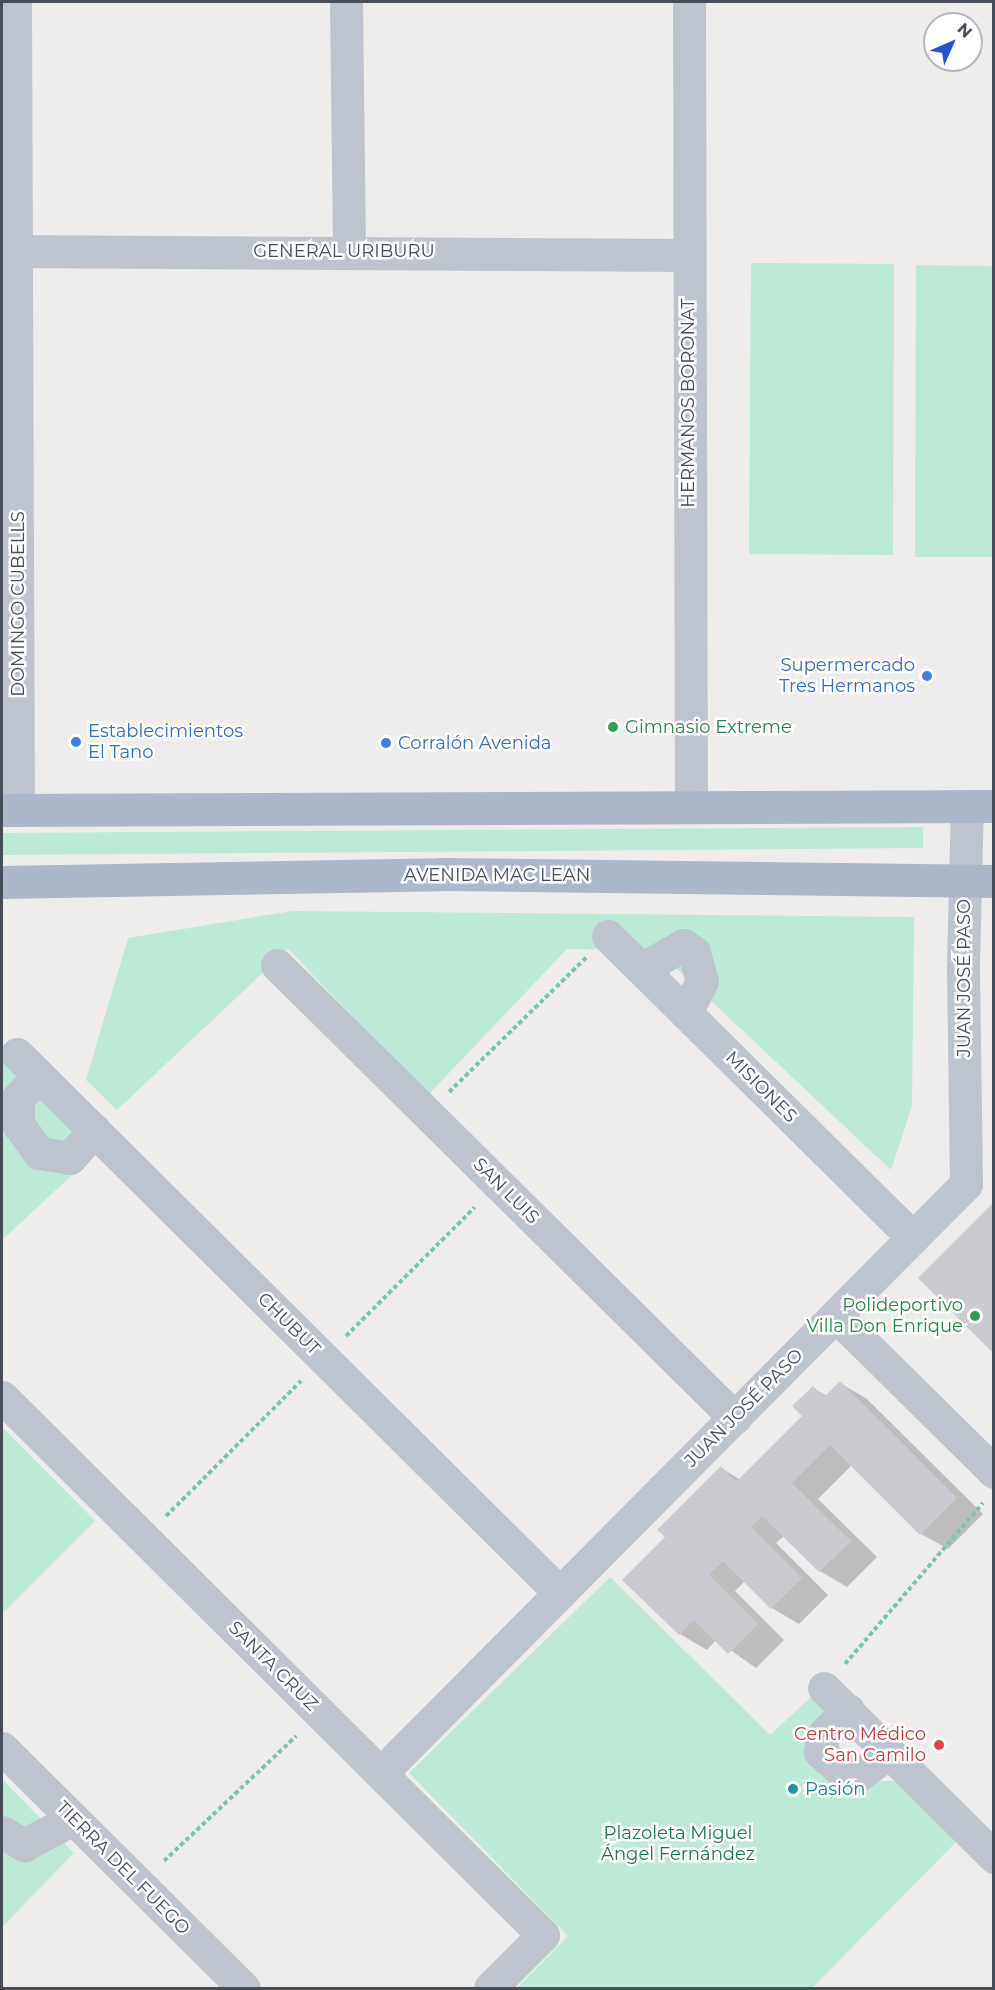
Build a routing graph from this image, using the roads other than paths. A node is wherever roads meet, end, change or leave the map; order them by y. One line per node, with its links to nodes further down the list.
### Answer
1 (15, 2): 5 (street, DOMINGO CUBELLS)
2 (346, 2): 4 (street)
3 (689, 2): 6 (street, HERMANOS BORONAT)
4 (349, 250): 5 (street, GENERAL URIBURU); 6 (street, GENERAL URIBURU)
5 (9, 251): 9 (street, DOMINGO CUBELLS)
6 (687, 255): 7 (street, HERMANOS BORONAT)
7 (691, 805): 8 (main road); 9 (main road)
8 (980, 806): 10 (street, JUAN JOSÉ PASO)
9 (10, 810)
10 (979, 881): 11 (main road, AVENIDA MAC LEAN); 17 (street, JUAN JOSÉ PASO)
11 (2, 882)
12 (608, 936): 14 (street, MISIONES)
13 (277, 964): 20 (street, SAN LUIS)
14 (652, 980): 15 (street, MISIONES); 15 (street)
15 (686, 1013): 17 (street, MISIONES)
16 (94, 1130): 16 (street, CHUBUT); 22 (street, CHUBUT)
17 (913, 1238): 18 (street, JUAN JOSÉ PASO)
18 (836, 1316): 20 (street, JUAN JOSÉ PASO); 21 (street)
19 (2, 1397): 27 (street, SANTA CRUZ)
20 (735, 1418): 22 (street, JUAN JOSÉ PASO)
21 (990, 1486)
22 (560, 1593): 27 (street, JUAN JOSÉ PASO)
23 (824, 1688): 24 (street)
24 (848, 1710): 26 (street); 26 (street)
25 (2, 1752): 28 (street, TIERRA DEL FUEGO)
26 (888, 1753): 30 (street)
27 (381, 1773): 32 (street, SANTA CRUZ)
28 (73, 1819): 29 (street); 31 (street, TIERRA DEL FUEGO)
29 (2, 1832)
30 (993, 1857)
31 (244, 1989)
32 (490, 1989)

